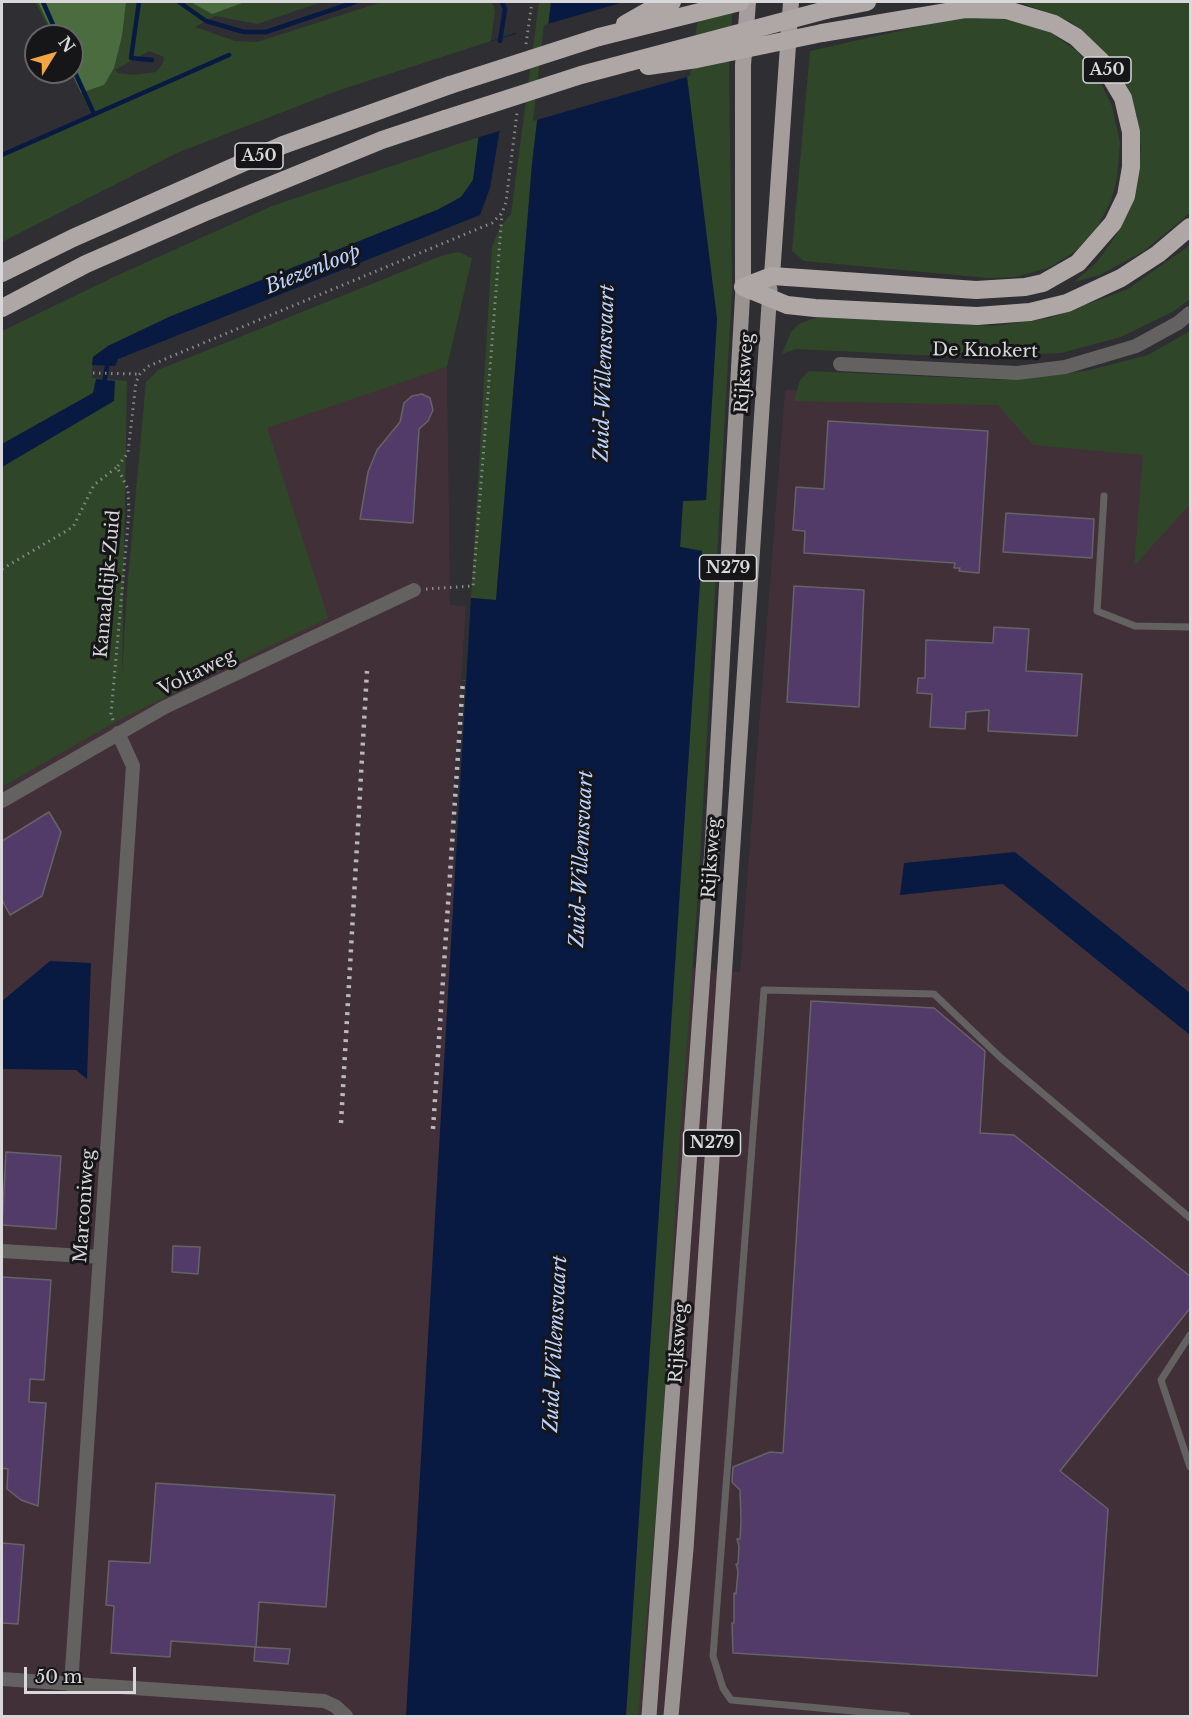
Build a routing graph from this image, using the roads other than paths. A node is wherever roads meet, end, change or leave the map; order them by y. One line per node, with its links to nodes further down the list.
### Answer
1 (672, 2): 6 (highway, A50)
2 (740, 2): 6 (highway, A50)
3 (748, 2): 11 (highway, Rijksweg / N279)
4 (791, 2): 10 (highway, Rijksweg / N279)
5 (867, 2): 7 (highway, A50, bridge)
6 (599, 37): 9 (highway, A50, bridge)
7 (581, 75): 10 (highway, A50, bridge); 13 (highway, A50, bridge)
8 (1191, 227): 12 (highway)
9 (2, 273)
10 (772, 276): 11 (highway, A50); 12 (main road, Rijksweg / N279)
11 (743, 287): 12 (highway); 29 (main road, Rijksweg / N279)
12 (769, 300): 30 (main road, Rijksweg / N279)
13 (2, 308)
14 (1191, 313): 15 (street, De Knokert)
15 (840, 364)
16 (1104, 496): 18 (lane)
17 (414, 590): 19 (street, Voltaweg)
18 (1191, 627)
19 (118, 733): 20 (street, Voltaweg); 23 (street, Marconiweg)
20 (2, 801)
21 (1191, 1218): 31 (lane)
22 (2, 1251): 23 (street)
23 (100, 1257): 27 (street, Marconiweg)
24 (1191, 1335): 25 (lane)
25 (1191, 1467)
26 (2, 1679): 27 (street)
27 (71, 1685): 28 (street)
28 (346, 1716)
29 (649, 1716)
30 (671, 1716)
31 (907, 1716)

